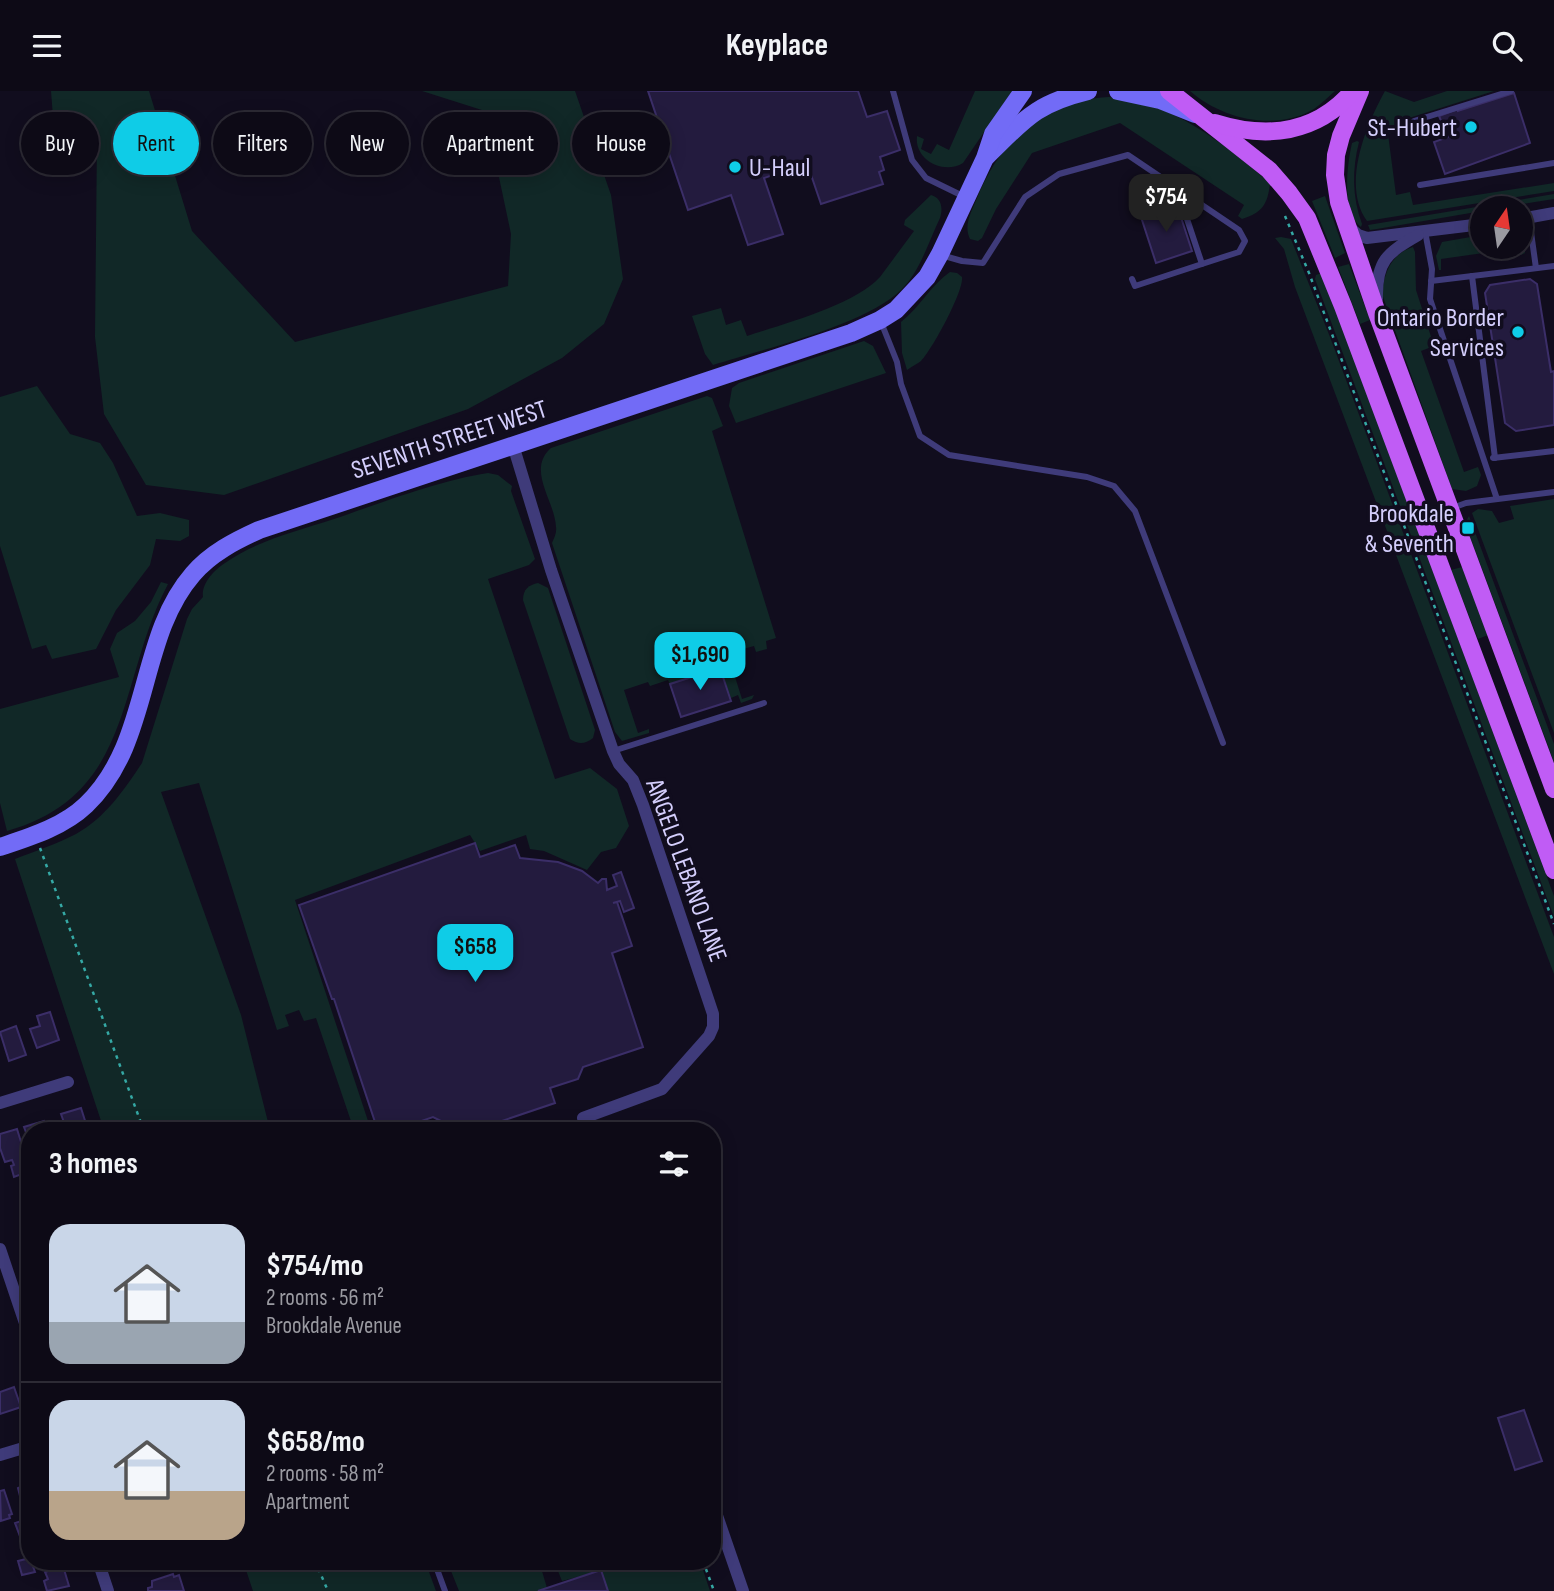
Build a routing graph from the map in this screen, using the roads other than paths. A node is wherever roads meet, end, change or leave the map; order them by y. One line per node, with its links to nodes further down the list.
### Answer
1 (893, 91): 14 (lane)
2 (1023, 91): 11 (street, SEVENTH STREET WEST)
3 (1088, 91): 11 (street, SEVENTH STREET WEST)
4 (1118, 91): 9 (street)
5 (1169, 91): 9 (main road)
6 (1353, 91): 9 (main road)
7 (1360, 91): 18 (main road)
8 (1511, 91): 10 (lane)
9 (1199, 115): 43 (main road)
10 (1410, 133)
11 (985, 158): 14 (street, SEVENTH STREET WEST)
12 (1554, 163): 13 (lane)
13 (1420, 185)
14 (966, 197): 21 (street, SEVENTH STREET WEST)
15 (1198, 201): 21 (lane); 23 (lane); 23 (lane)
16 (1554, 213): 17 (street)
17 (1533, 217)
18 (1345, 223): 20 (street); 29 (main road)
19 (1470, 226): 20 (street)
20 (1426, 231): 28 (lane); 29 (street)
21 (940, 254): 30 (street, SEVENTH STREET WEST)
22 (1533, 254): 25 (lane)
23 (1202, 264): 27 (lane)
24 (1554, 266): 25 (lane)
25 (1536, 268): 26 (lane)
26 (1472, 276): 28 (lane); 33 (lane)
27 (1132, 279)
28 (1432, 281): 34 (lane)
29 (1377, 313): 37 (main road)
30 (880, 320): 31 (street, SEVENTH STREET WEST); 39 (lane)
31 (513, 445): 40 (street, ANGELO LEBANO LANE); 42 (street, SEVENTH STREET WEST)
32 (1554, 451): 33 (lane)
33 (1495, 458): 34 (lane)
34 (1484, 459): 36 (lane)
35 (1554, 492): 36 (lane)
36 (1497, 499): 37 (lane)
37 (1450, 509): 41 (main road)
38 (764, 703): 40 (lane)
39 (1223, 743)
40 (613, 751): 46 (street, ANGELO LEBANO LANE)
41 (1554, 789)
42 (0, 847)
43 (1554, 870)
44 (68, 1082): 45 (street)
45 (0, 1103)
46 (584, 1122)
47 (0, 1249): 48 (street)
48 (21, 1311)
49 (21, 1448): 50 (street)
50 (0, 1454)
51 (721, 1527): 56 (street)
52 (101, 1570): 54 (street)
53 (437, 1570): 55 (lane)
54 (108, 1591)
55 (445, 1591)
56 (743, 1591)

